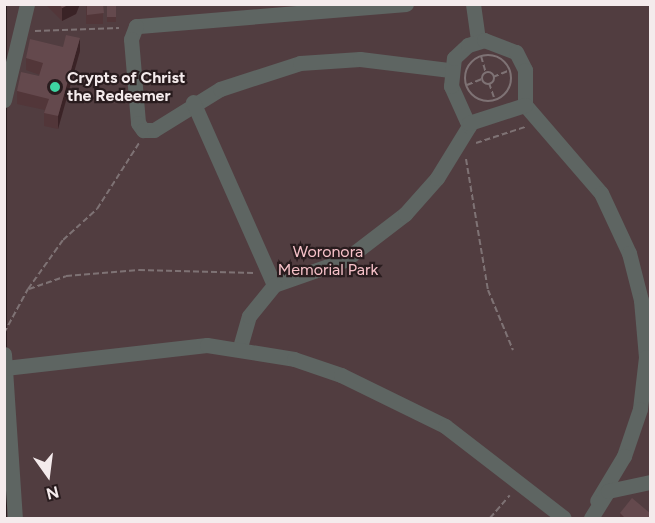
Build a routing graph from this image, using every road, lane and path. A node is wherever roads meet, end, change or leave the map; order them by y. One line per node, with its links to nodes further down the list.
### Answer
1 (27, 4): 6 (lane)
2 (406, 4): 4 (lane)
3 (473, 4): 7 (lane)
4 (249, 10): 5 (lane)
5 (134, 28): 6 (path); 21 (lane)
6 (20, 32): 16 (lane)
7 (480, 48): 8 (lane); 9 (path); 10 (path); 14 (path); 18 (lane)
8 (450, 70): 17 (lane); 19 (lane)
9 (510, 70): 11 (path); 15 (path)
10 (486, 73): 11 (path); 12 (path)
11 (493, 77): 13 (path)
12 (482, 79): 13 (path); 14 (path)
13 (489, 83): 15 (path)
14 (467, 85): 15 (path)
15 (495, 99)
16 (4, 100)
17 (193, 102): 21 (lane); 23 (lane)
18 (525, 105): 19 (lane); 20 (lane)
19 (469, 123): 22 (lane)
20 (539, 123): 22 (path); 30 (lane)
21 (147, 131): 25 (path)
22 (458, 149): 24 (lane); 28 (path)
23 (265, 270): 24 (lane); 25 (path)
24 (274, 285): 27 (lane)
25 (28, 289): 26 (path)
26 (4, 333)
27 (240, 347): 29 (lane); 32 (lane)
28 (513, 350)
29 (5, 361): 35 (lane)
30 (624, 456): 33 (lane); 34 (lane)
31 (651, 482): 33 (lane)
32 (520, 483): 36 (path); 37 (lane)
33 (629, 486): 34 (lane)
34 (597, 501): 38 (lane)
35 (15, 519)
36 (490, 519)
37 (564, 519)
38 (591, 519)

